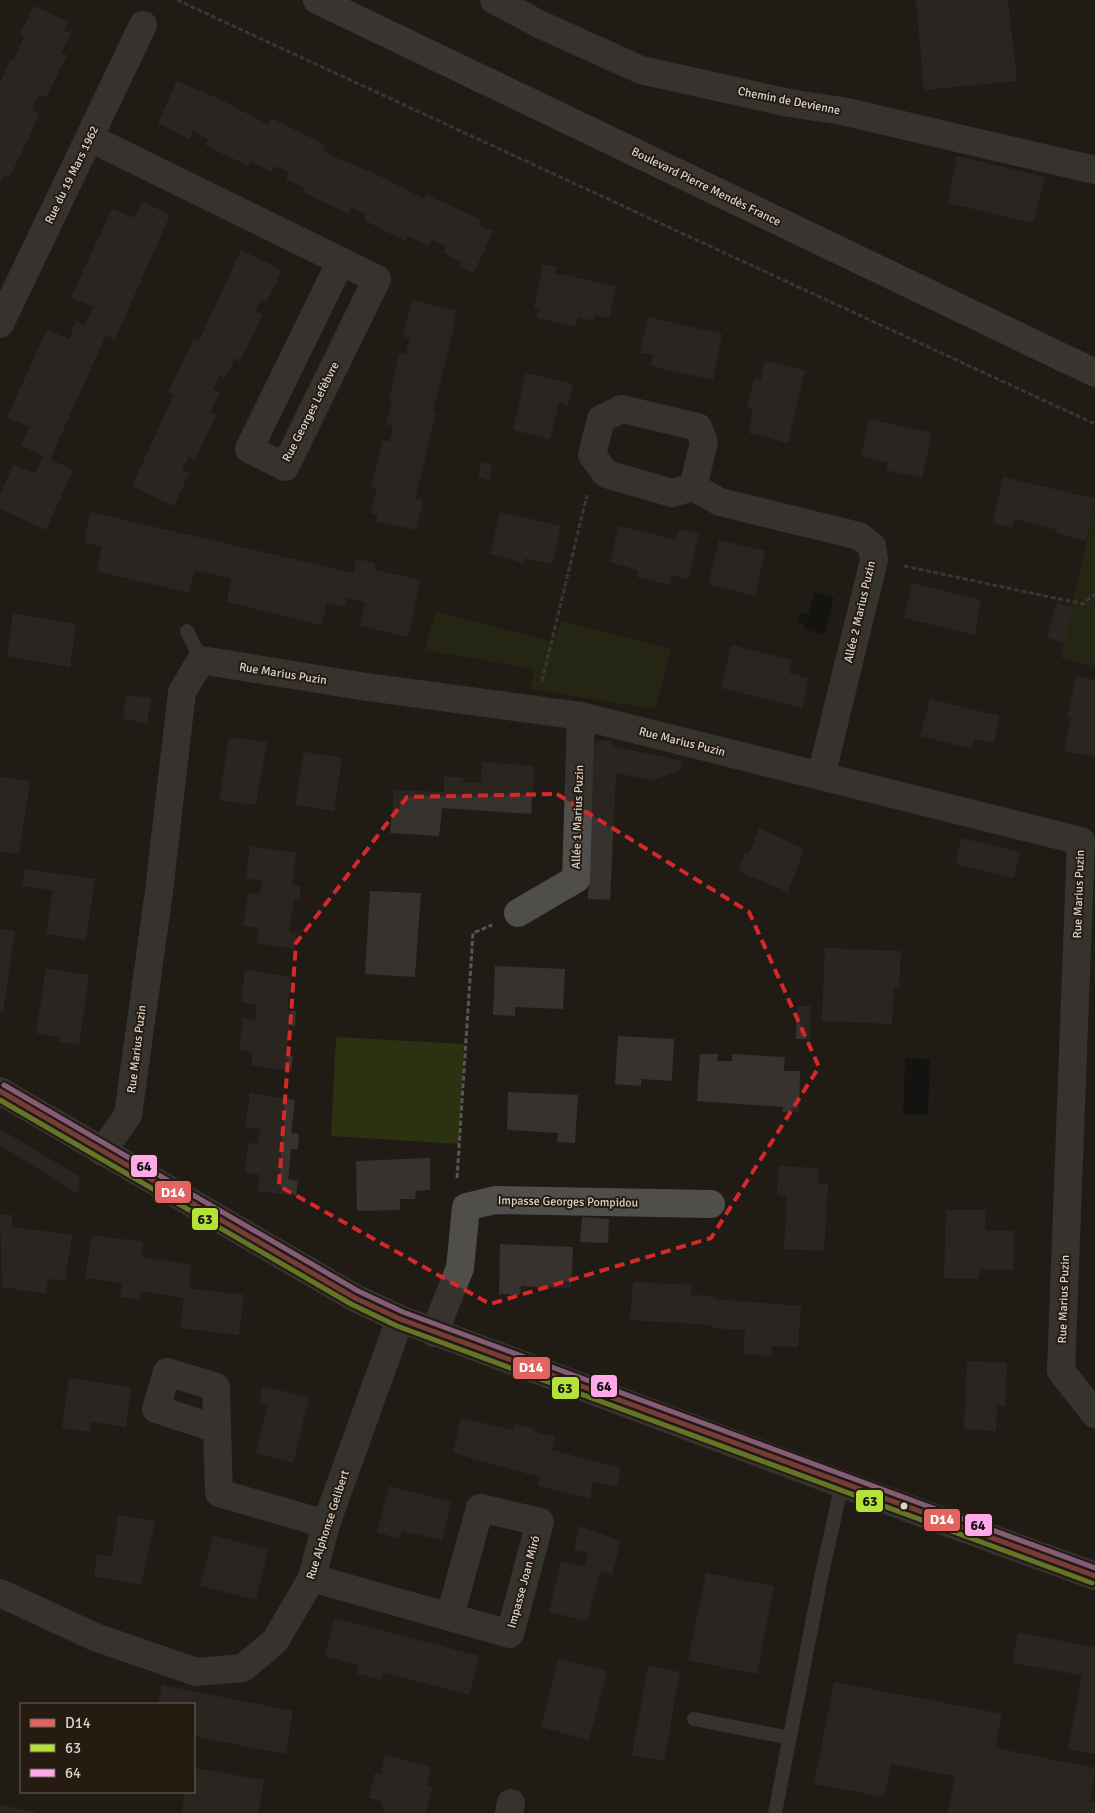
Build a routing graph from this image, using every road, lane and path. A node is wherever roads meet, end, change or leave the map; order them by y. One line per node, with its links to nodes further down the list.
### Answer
1 (177, 0): 10 (path)
2 (317, 0): 9 (main road, Boulevard Pierre Mendès France)
3 (494, 0): 6 (street, Chemin de Devienne)
4 (143, 25): 5 (street, Rue du 19 Mars 1962)
5 (90, 138): 7 (street, Rue Georges Lefèbvre); 8 (street, Rue du 19 Mars 1962)
6 (1095, 170)
7 (341, 261): 7 (street, Rue Georges Lefèbvre)
8 (0, 324)
9 (1095, 373)
10 (1095, 424)
11 (598, 464): 12 (street); 12 (street); 17 (path)
12 (693, 487): 13 (street, Allée 2 Marius Puzin)
13 (874, 560): 14 (path); 19 (street, Allée 2 Marius Puzin)
14 (1095, 594)
15 (187, 631): 16 (lane)
16 (201, 660): 17 (street, Rue Marius Puzin); 23 (street, Rue Marius Puzin)
17 (535, 711): 18 (street, Rue Marius Puzin)
18 (581, 716): 19 (street, Rue Marius Puzin); 21 (street, Allée 1 Marius Puzin)
19 (821, 776): 20 (street, Rue Marius Puzin)
20 (1088, 837): 28 (street, Rue Marius Puzin)
21 (518, 913): 25 (path)
22 (0, 1091): 23 (street)
23 (102, 1152): 26 (street)
24 (711, 1204): 25 (street, Impasse Georges Pompidou)
25 (466, 1207): 27 (street)
26 (400, 1319): 27 (street); 31 (street, Rue Alphonse Gelibert)
27 (434, 1333): 30 (street)
28 (1095, 1414)
29 (217, 1429): 31 (street)
30 (842, 1484): 32 (street); 37 (lane)
31 (326, 1524): 33 (street, Rue Alphonse Gelibert)
32 (1095, 1576)
33 (312, 1578): 34 (street, Rue Alphonse Gelibert); 35 (street, Impasse Joan Miró)
34 (0, 1593)
35 (450, 1616): 35 (street, Impasse Joan Miró)
36 (694, 1719): 37 (lane)
37 (790, 1738): 38 (lane)
38 (775, 1813)

